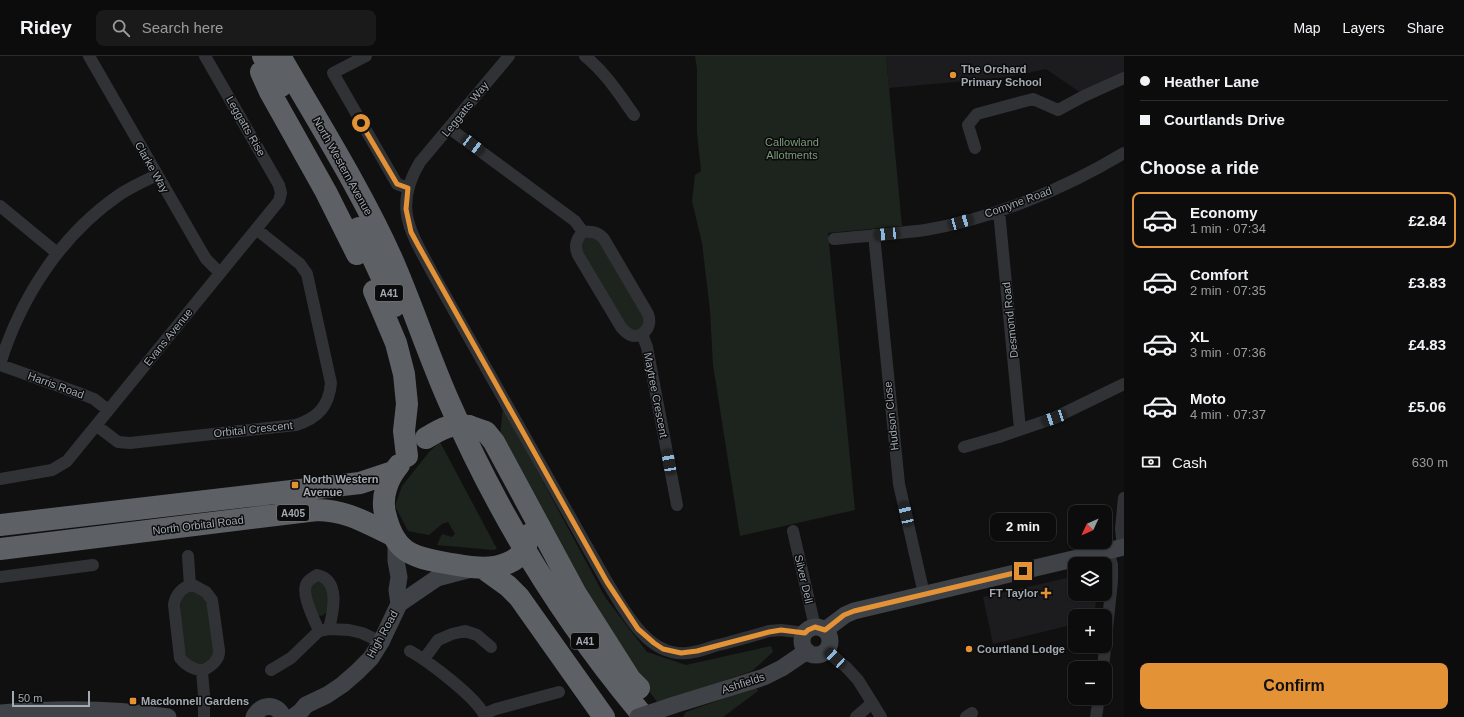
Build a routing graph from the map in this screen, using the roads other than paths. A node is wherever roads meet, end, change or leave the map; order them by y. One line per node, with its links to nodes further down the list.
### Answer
1 (89, 56): 15 (street, Clarke Way)
2 (205, 56): 17 (street, Leggatts Rise)
3 (254, 56): 34 (highway)
4 (263, 56): 75 (highway, North Western Avenue / A41)
5 (280, 56): 77 (highway, North Western Avenue / A41)
6 (291, 56): 31 (highway)
7 (366, 56): 16 (street)
8 (509, 56): 12 (street, Leggatts Way)
9 (585, 56): 11 (street)
10 (1124, 78): 13 (street)
11 (634, 115)
12 (449, 128): 16 (street, Leggatts Way); 21 (street)
13 (975, 148)
14 (1124, 153): 19 (street, Comyne Road)
15 (157, 174): 24 (street); 25 (street, Clarke Way)
16 (408, 188): 52 (street)
17 (280, 198): 20 (street, Evans Avenue)
18 (0, 206): 24 (street)
19 (999, 211): 22 (street, Comyne Road); 32 (street, Desmond Road)
20 (256, 229): 25 (street, Evans Avenue); 30 (street, Orbital Crescent)
21 (583, 232): 26 (street); 26 (street)
22 (874, 235): 23 (street, Comyne Road); 50 (street, Hudson Close)
23 (834, 239)
24 (58, 254): 27 (street)
25 (220, 273): 29 (street, Evans Avenue)
26 (642, 334): 38 (street, Maytree Crescent)
27 (0, 364): 29 (street, Harris Road)
28 (1124, 384): 32 (street)
29 (108, 410): 30 (street, Evans Avenue)
30 (97, 426): 36 (street, Evans Avenue)
31 (474, 428): 34 (highway, bridge); 39 (highway)
32 (1020, 429): 33 (street)
33 (964, 447)
34 (407, 456): 35 (highway)
35 (393, 472): 40 (highway, North Orbital Road / A405); 42 (highway)
36 (0, 479)
37 (1124, 498): 44 (street)
38 (677, 505)
39 (530, 510): 47 (highway, bridge); 66 (highway)
40 (0, 525)
41 (793, 531): 52 (street, Silver Dell)
42 (394, 539): 43 (highway, North Orbital Road / A405); 47 (highway, North Orbital Road); 51 (street, High Road)
43 (0, 549)
44 (1118, 549): 50 (street); 59 (street)
45 (188, 556): 49 (street)
46 (93, 565): 48 (street)
47 (484, 568): 51 (street, High Road); 74 (highway)
48 (0, 577)
49 (190, 586): 61 (street); 61 (street)
50 (924, 594): 52 (street)
51 (399, 604): 53 (street, High Road)
52 (815, 630): 55 (street); 57 (street)
53 (381, 642): 60 (street); 64 (street, High Road)
54 (490, 647): 58 (street)
55 (826, 650): 57 (street); 63 (street)
56 (410, 651): 58 (street)
57 (807, 651): 66 (street, Ashfields)
58 (424, 659): 70 (street)
59 (1103, 661)
60 (271, 670)
61 (202, 671): 72 (street)
62 (559, 692): 70 (street)
63 (872, 703): 78 (street); 79 (street)
64 (306, 705): 67 (street, High Road); 73 (street, High Road)
65 (1098, 705): 80 (street)
66 (669, 711): 76 (street, Ashfields, bridge)
67 (278, 712): 69 (street, High Road)
68 (0, 713): 71 (street)
69 (250, 716)
70 (485, 716)
71 (168, 717)
72 (204, 717)
73 (293, 717)
74 (604, 717)
75 (625, 717)
76 (638, 717)
77 (644, 717)
78 (856, 717)
79 (881, 717)
80 (1096, 717)

